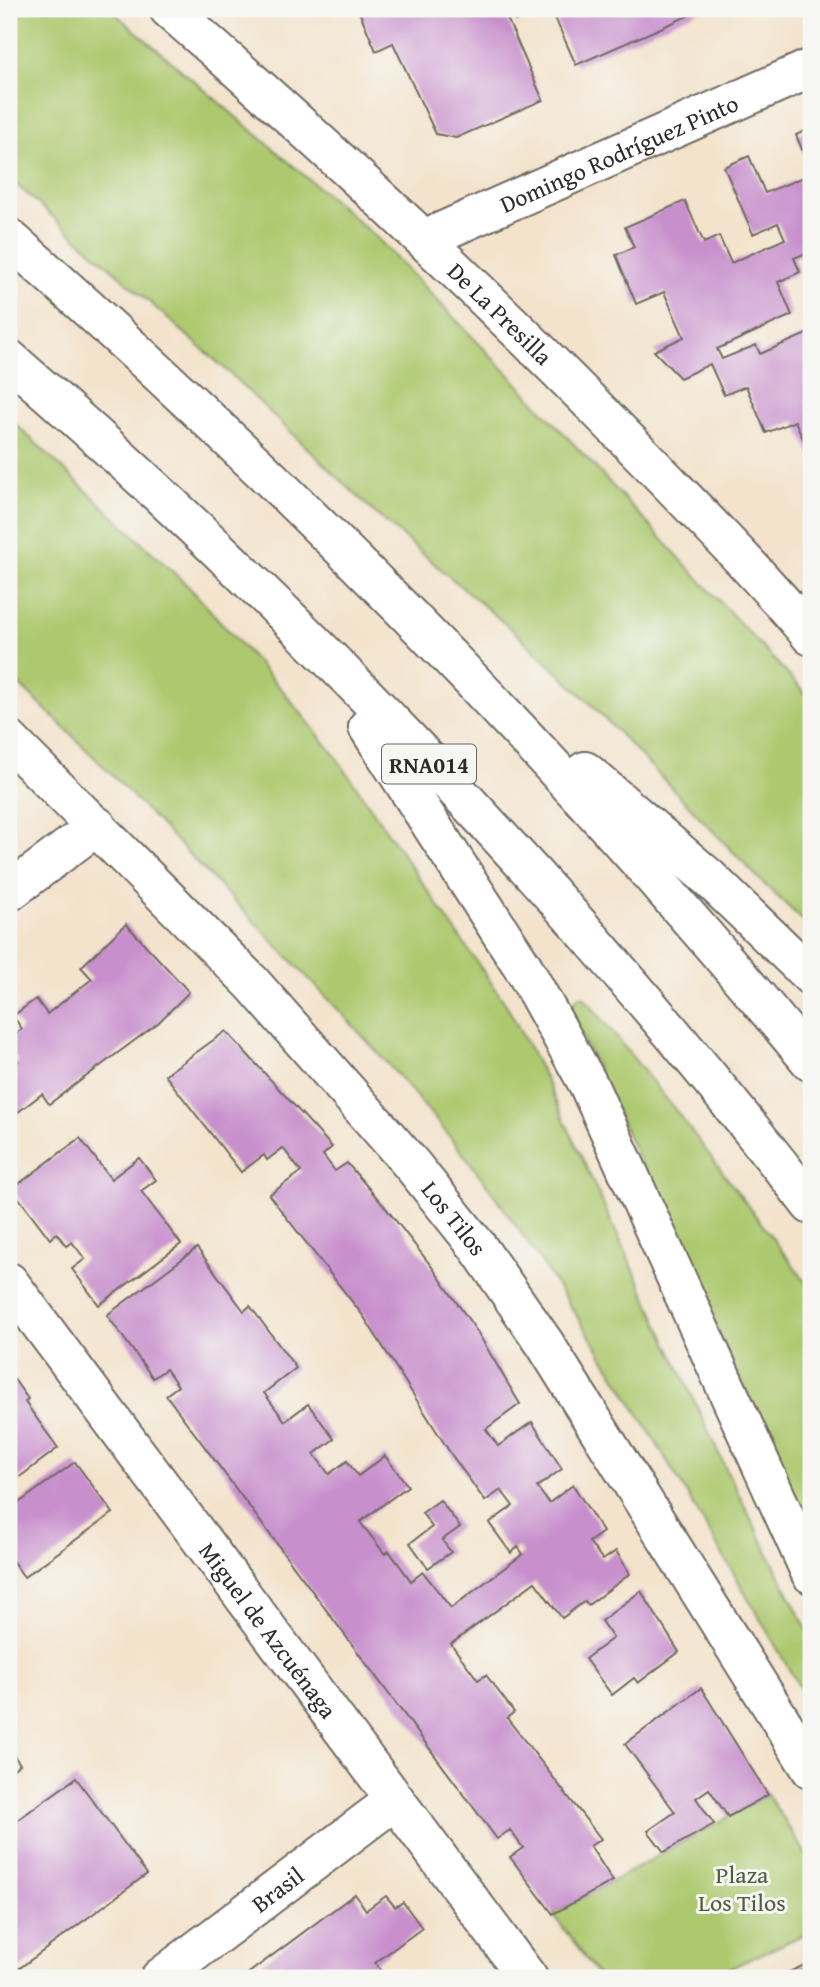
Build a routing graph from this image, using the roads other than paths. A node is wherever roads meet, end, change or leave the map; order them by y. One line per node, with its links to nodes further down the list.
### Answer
1 (169, 9): 4 (main road, De La Presilla)
2 (811, 68): 4 (main road, Domingo Rodríguez Pinto)
3 (9, 238): 9 (main road)
4 (425, 239): 6 (main road, De La Presilla)
5 (9, 359): 8 (main road, RNA014)
6 (796, 592): 7 (main road, De La Presilla)
7 (811, 636)
8 (310, 642): 15 (main road, RNA014); 17 (main road)
9 (439, 644): 13 (main road); 14 (main road)
10 (9, 740): 11 (main road, Los Tilos)
11 (97, 826): 12 (main road); 18 (main road, Los Tilos)
12 (9, 892)
13 (811, 976)
14 (811, 1062)
15 (811, 1205)
16 (9, 1282): 19 (main road, Miguel de Azcuénaga)
17 (811, 1574)
18 (811, 1769)
19 (395, 1800): 20 (main road, Brasil); 21 (main road, Miguel de Azcuénaga)
20 (160, 1978)
21 (528, 1978)

